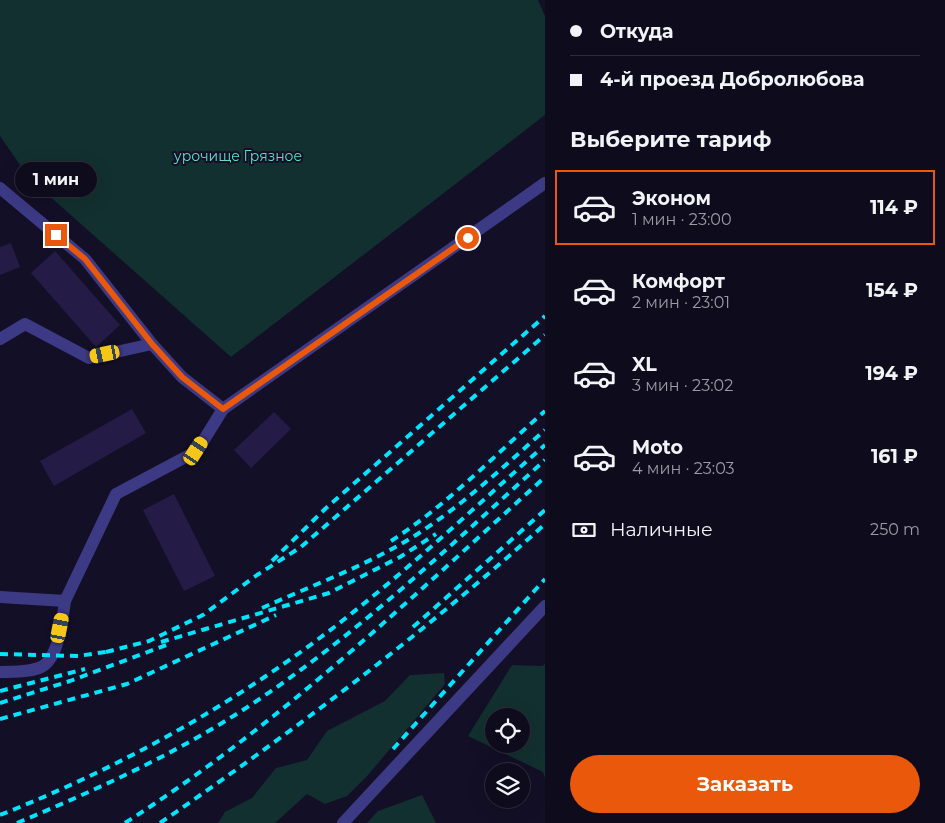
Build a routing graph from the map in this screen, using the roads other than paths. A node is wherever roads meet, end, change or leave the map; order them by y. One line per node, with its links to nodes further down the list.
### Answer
1 (545, 183): 5 (street)
2 (0, 188): 4 (street)
3 (0, 339): 4 (street)
4 (152, 344): 5 (street)
5 (223, 409): 7 (street)
6 (0, 597): 7 (street)
7 (65, 602): 9 (street)
8 (545, 606): 10 (street)
9 (0, 672)
10 (343, 823)

